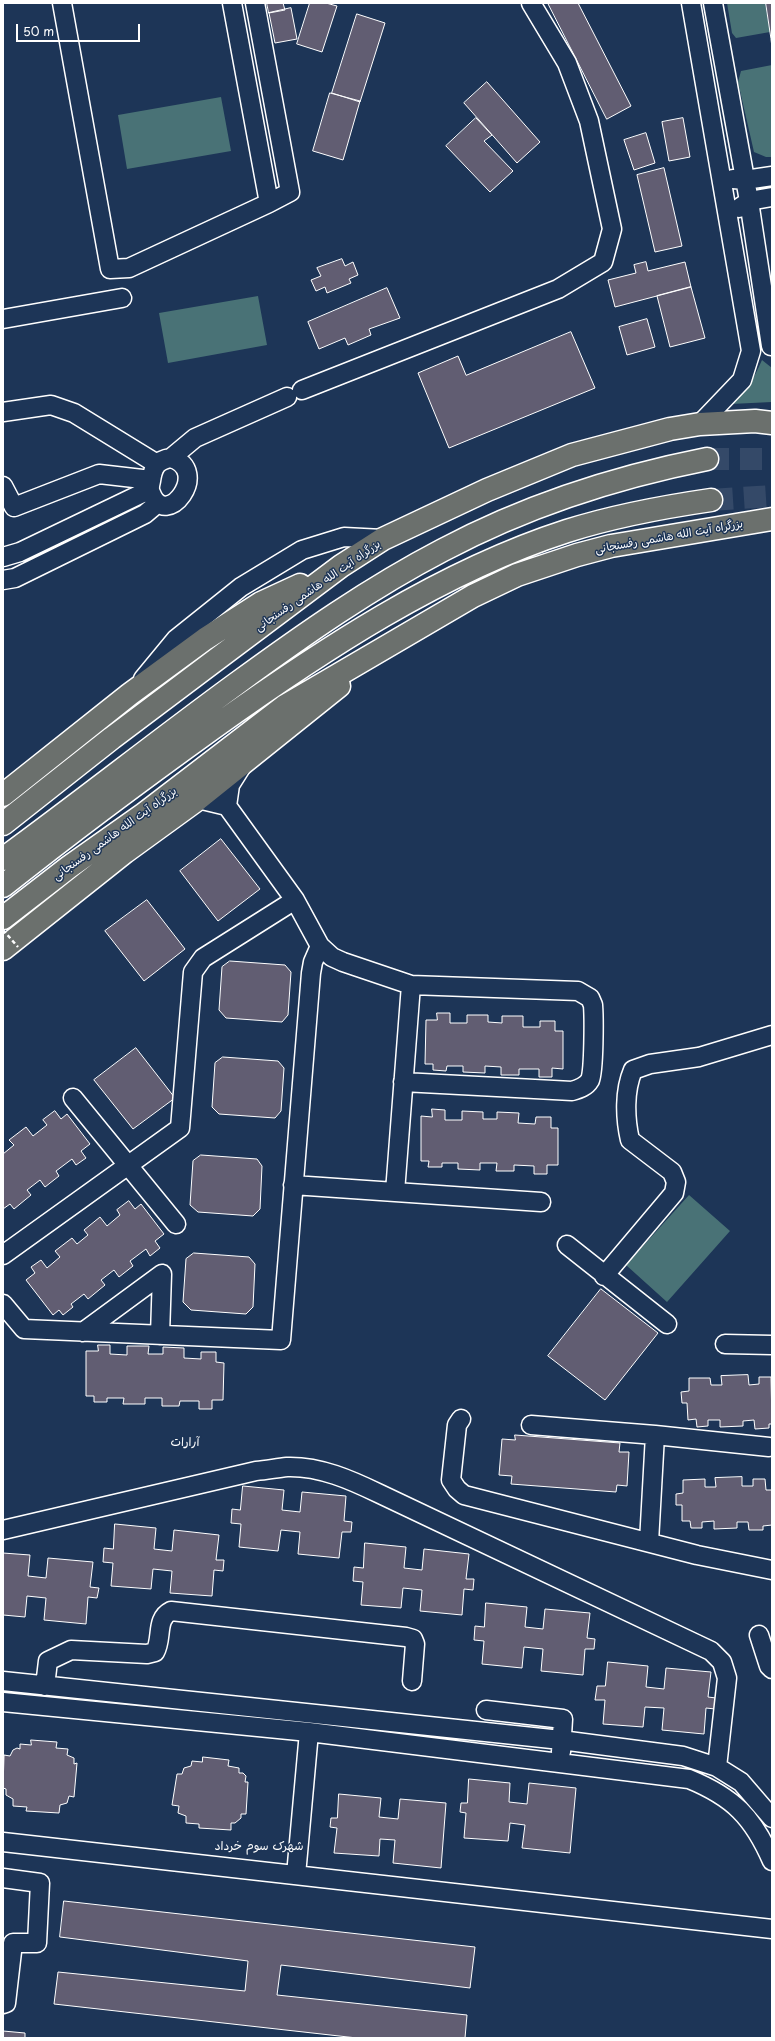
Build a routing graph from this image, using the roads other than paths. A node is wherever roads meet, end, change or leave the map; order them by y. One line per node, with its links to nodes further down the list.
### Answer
1 (62, 3): 12 (street)
2 (232, 3): 12 (street)
3 (255, 3): 12 (street)
4 (531, 3): 23 (street)
5 (691, 3): 9 (street)
6 (713, 3): 8 (street)
7 (772, 176): 8 (street)
8 (745, 180): 9 (street); 11 (street)
9 (723, 185): 13 (street)
10 (772, 197): 11 (street)
11 (749, 201): 13 (street); 15 (street)
12 (269, 203)
13 (726, 205): 16 (street)
14 (122, 298): 17 (street)
15 (768, 307): 16 (street); 18 (street)
16 (744, 310): 21 (street)
17 (3, 319)
18 (771, 346)
19 (3, 412): 23 (street)
20 (772, 423): 21 (highway, بزرگراه آیت الله هاشمی رفسنجانی)
21 (700, 424): 27 (highway, بزرگراه آیت الله هاشمی رفسنجانی)
22 (707, 459): 38 (highway)
23 (157, 479): 24 (street); 28 (street); 30 (street)
24 (3, 486)
25 (711, 500): 39 (highway)
26 (772, 519): 31 (highway, بزرگراه آیت الله هاشمی رفسنجانی)
27 (383, 540): 29 (highway, بزرگراه آیت الله هاشمی رفسنجانی); 32 (street)
28 (3, 557)
29 (341, 566): 32 (highway); 37 (highway, بزرگراه آیت الله هاشمی رفسنجانی)
30 (3, 580)
31 (375, 652): 33 (highway); 41 (highway, بزرگراه آیت الله هاشمی رفسنجانی)
32 (130, 694): 34 (highway)
33 (245, 761): 35 (highway); 36 (street)
34 (3, 795)
35 (198, 799): 36 (street); 43 (highway)
36 (227, 806): 40 (street)
37 (3, 824)
38 (3, 859)
39 (3, 886)
40 (295, 900): 42 (street); 48 (street)
41 (3, 918)
42 (320, 946): 44 (street); 49 (street)
43 (10, 948)
44 (410, 985): 46 (street); 46 (street)
45 (772, 1035): 55 (street)
46 (403, 1082): 50 (street)
47 (73, 1098): 48 (street)
48 (128, 1165): 52 (street); 54 (street)
49 (293, 1185): 50 (street); 59 (street)
50 (395, 1192): 51 (street)
51 (541, 1202)
52 (176, 1224)
53 (567, 1245): 55 (street)
54 (3, 1255)
55 (604, 1276): 57 (street)
56 (3, 1304): 58 (street)
57 (667, 1324)
58 (83, 1332): 59 (street); 59 (street)
59 (160, 1335)
60 (725, 1344): 61 (street)
61 (772, 1345)
62 (461, 1419): 67 (street)
63 (531, 1425): 64 (street)
64 (655, 1435): 65 (street); 67 (street)
65 (769, 1447)
66 (3, 1530): 80 (street)
67 (649, 1542): 68 (street)
68 (772, 1570)
69 (759, 1635): 70 (street)
70 (772, 1669)
71 (3, 1681): 73 (street)
72 (412, 1681): 73 (street)
73 (40, 1686): 75 (street); 78 (street)
74 (3, 1702): 75 (street)
75 (32, 1705): 77 (street)
76 (486, 1710): 78 (street)
77 (309, 1732): 79 (street); 84 (street)
78 (561, 1740): 79 (street); 80 (street)
79 (561, 1763): 83 (street)
80 (717, 1767): 81 (street)
81 (772, 1818)
82 (3, 1842): 84 (street)
83 (772, 1861)
84 (296, 1875): 86 (street)
85 (3, 1878): 87 (street)
86 (772, 1928)
87 (3, 2004)

